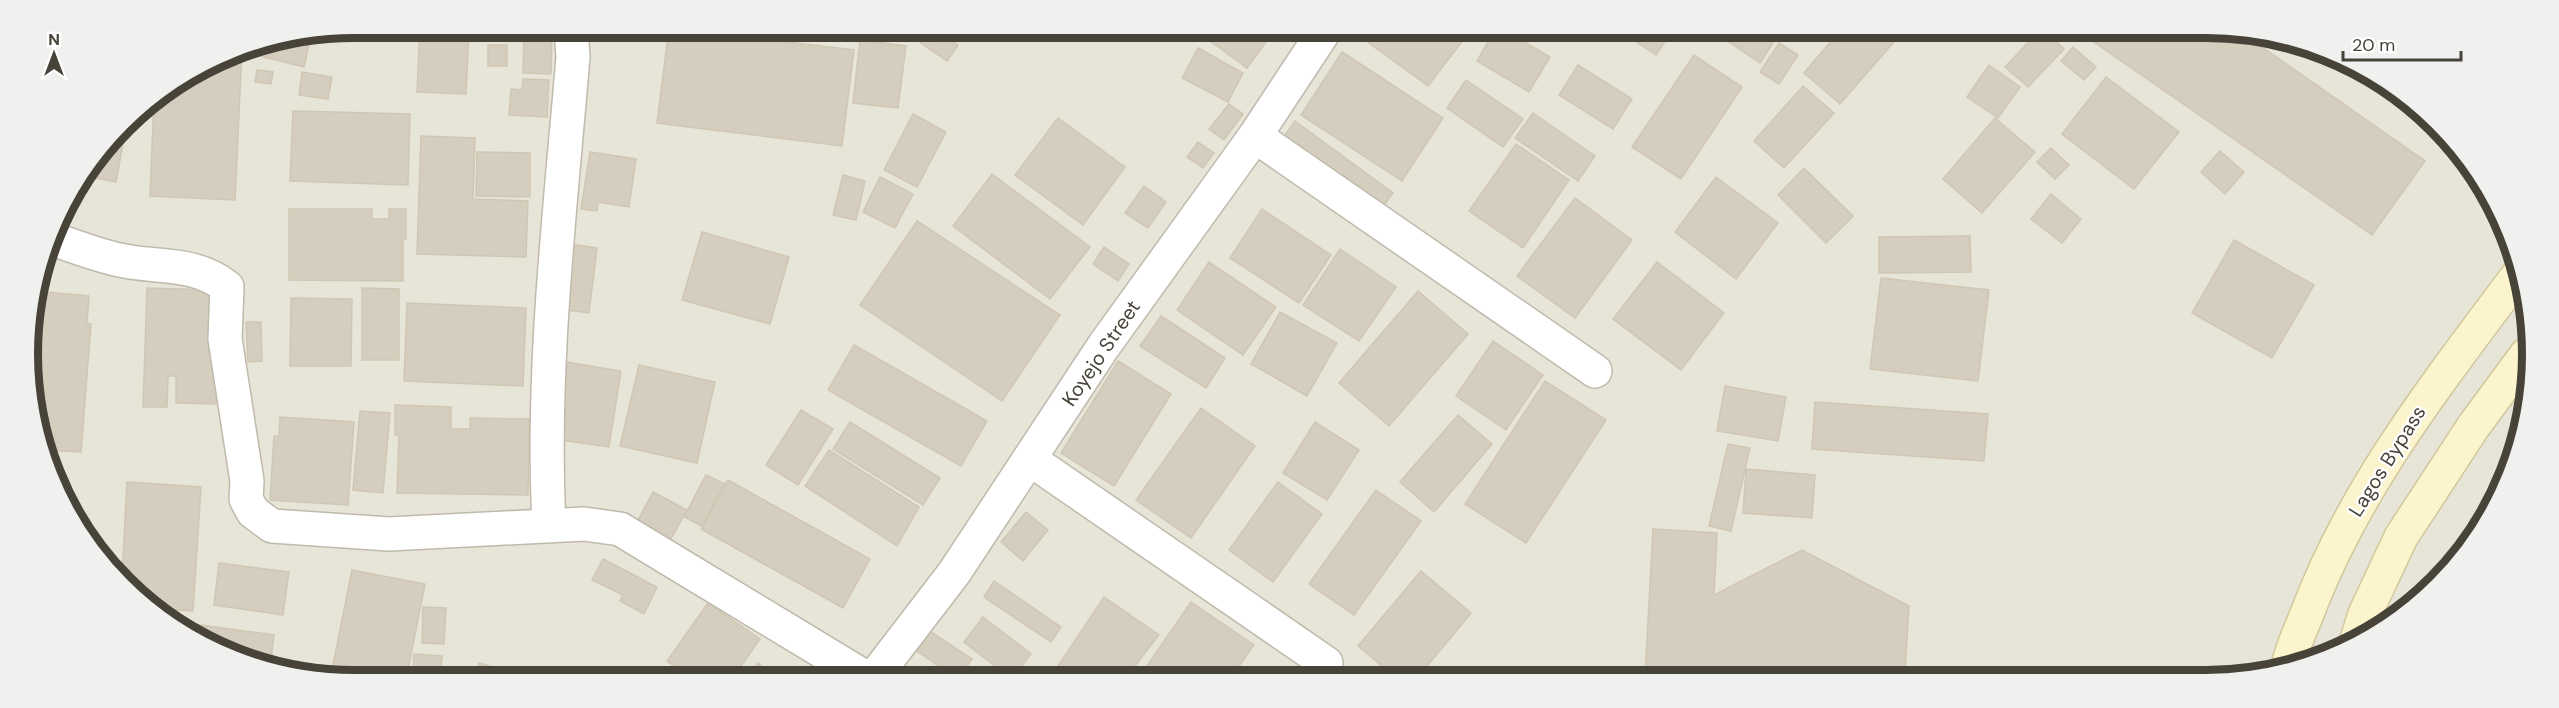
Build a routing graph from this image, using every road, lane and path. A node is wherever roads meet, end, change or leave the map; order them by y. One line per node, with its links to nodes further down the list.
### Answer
1 (572, 38): 9 (street)
2 (1320, 38): 3 (street, Koyejo Street)
3 (1255, 136): 7 (street); 8 (street, Koyejo Street)
4 (59, 241): 9 (street)
5 (2513, 282): 11 (main road, Lagos Bypass)
6 (2522, 362): 10 (main road)
7 (1595, 371)
8 (1031, 460): 12 (street); 14 (street, Koyejo Street)
9 (549, 525): 13 (street)
10 (2360, 630)
11 (2291, 659)
12 (1326, 663)
13 (853, 670)
14 (880, 670)

